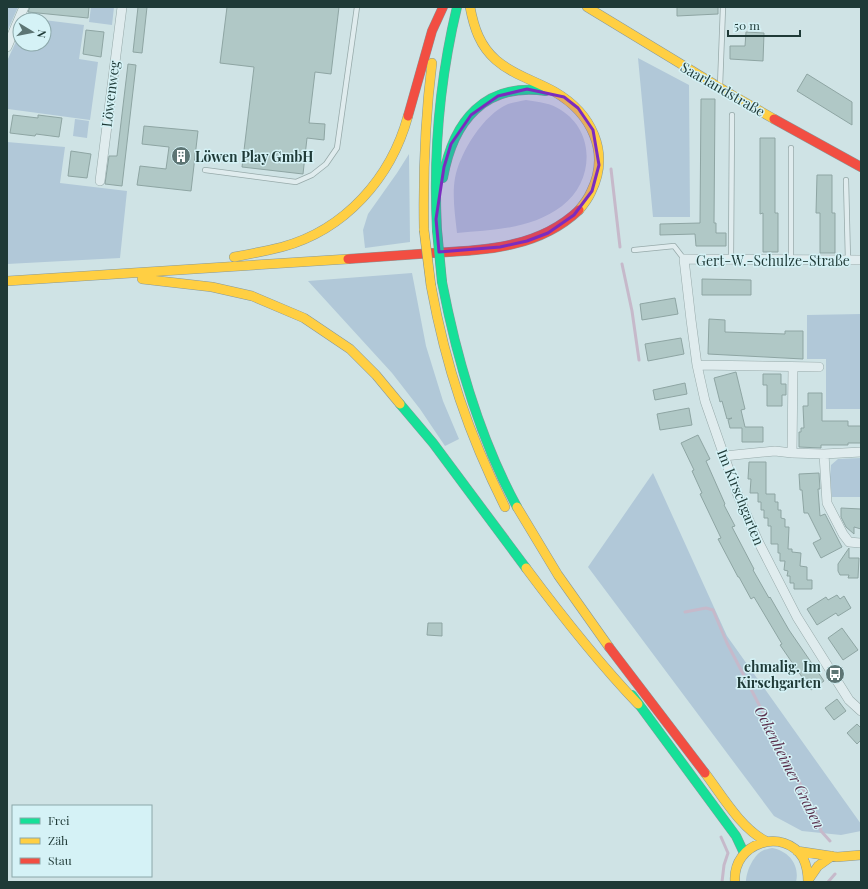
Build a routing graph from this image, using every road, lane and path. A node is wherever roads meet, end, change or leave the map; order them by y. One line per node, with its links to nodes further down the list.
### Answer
1 (24, 7): 9 (street)
2 (122, 7): 17 (street, Löwenweg)
3 (357, 7): 15 (lane)
4 (444, 7): 25 (main road); 35 (main road, bridge)
5 (457, 7): 18 (main road)
6 (470, 7): 11 (main road)
7 (587, 7): 10 (main road, Saarlandstraße)
8 (723, 7): 10 (lane)
9 (7, 47)
10 (720, 88): 14 (main road, Saarlandstraße)
11 (564, 97): 18 (main road); 25 (main road)
12 (732, 115): 21 (lane, Saarlandstraße)
13 (791, 148): 22 (lane)
14 (861, 167)
15 (205, 170)
16 (846, 180): 23 (lane)
17 (100, 181)
18 (436, 219): 40 (main road, bridge)
19 (634, 250): 20 (lane)
20 (684, 259): 21 (street, Gert-W.-Schulze-Straße); 28 (street, Im Kirschgarten)
21 (731, 259): 22 (street, Gert-W.-Schulze-Straße)
22 (791, 259): 23 (street, Gert-W.-Schulze-Straße)
23 (848, 260): 24 (street, Gert-W.-Schulze-Straße)
24 (861, 260)
25 (152, 272): 26 (main road)
26 (101, 275): 27 (main road); 38 (main road)
27 (7, 281)
28 (697, 365): 29 (street); 34 (street, Im Kirschgarten)
29 (793, 367): 30 (street); 32 (street)
30 (819, 367)
31 (861, 452): 33 (street)
32 (792, 453): 33 (street); 34 (street)
33 (824, 454): 36 (street)
34 (724, 456): 39 (street, Im Kirschgarten)
35 (508, 513)
36 (860, 544)
37 (572, 614): 38 (main road)
38 (638, 704): 42 (main road)
39 (861, 711)
40 (766, 841): 41 (main road); 42 (main road)
41 (797, 851): 44 (main road); 45 (main road)
42 (744, 853): 46 (main road)
43 (861, 855): 44 (main road)
44 (832, 856): 45 (main road)
45 (808, 881)
46 (735, 882)

